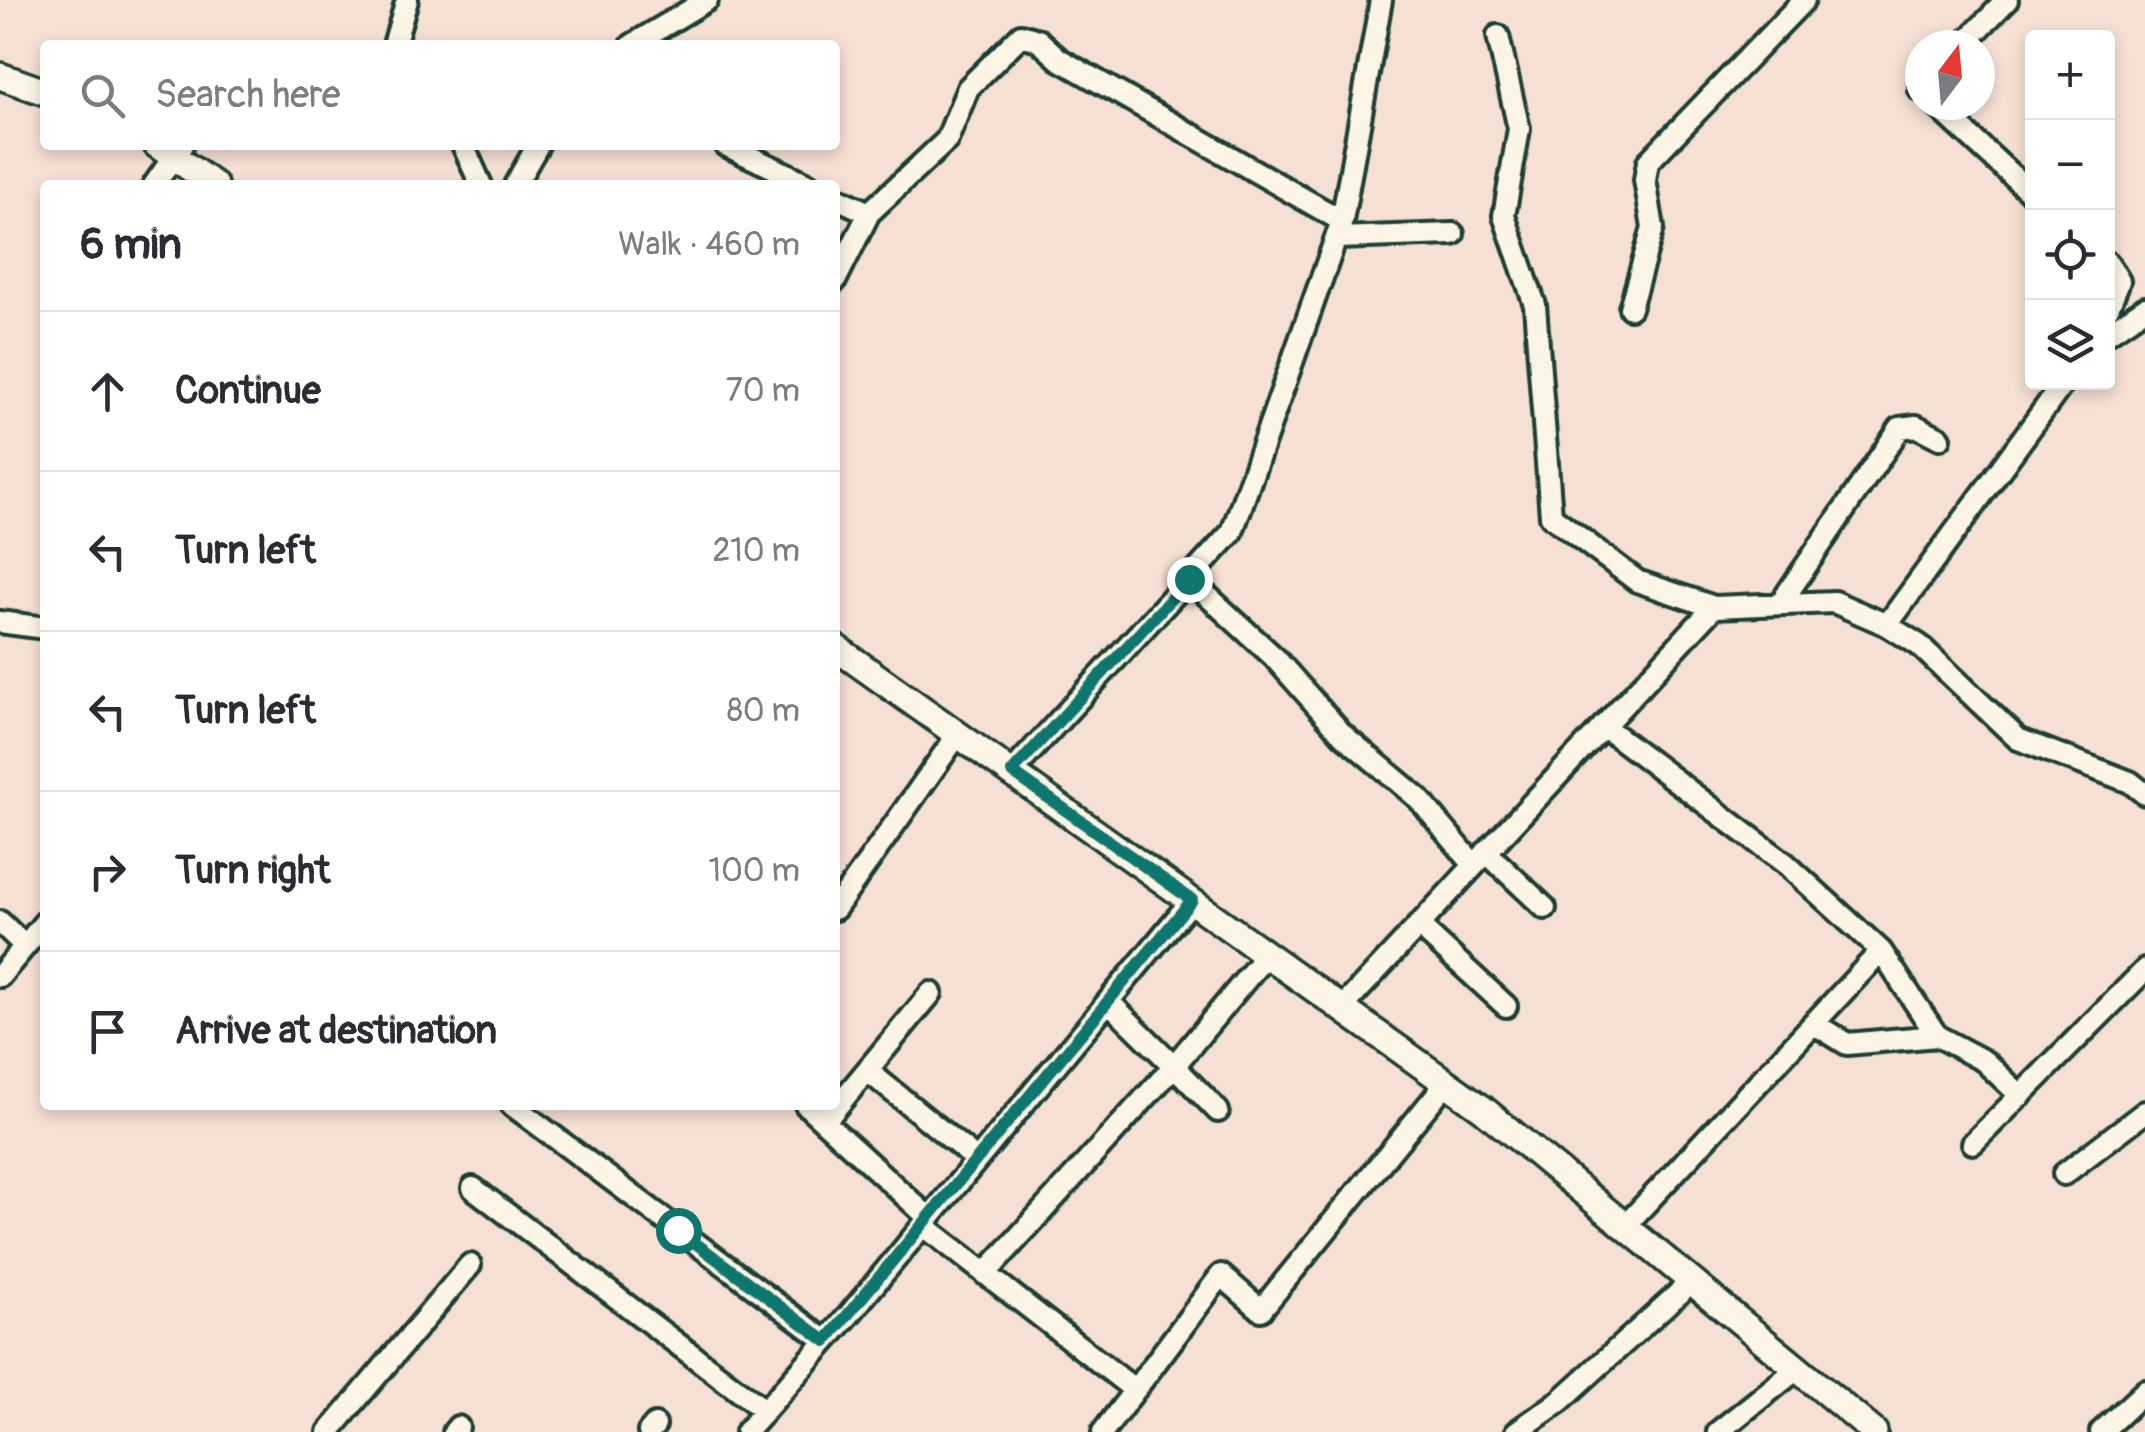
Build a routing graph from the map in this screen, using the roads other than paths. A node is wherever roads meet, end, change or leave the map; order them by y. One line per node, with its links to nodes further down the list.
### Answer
1 (408, 0): 8 (street)
2 (707, 0): 9 (street)
3 (1382, 0): 26 (street)
4 (1804, 0): 29 (street)
5 (2007, 0): 6 (street)
6 (1978, 30)
7 (1498, 36): 36 (street)
8 (396, 40)
9 (640, 40)
10 (0, 76): 11 (street)
11 (40, 90)
12 (1952, 120): 23 (street)
13 (171, 150): 18 (street)
14 (172, 150): 19 (street)
15 (465, 150): 20 (street)
16 (535, 150): 21 (street)
17 (735, 150): 22 (street)
18 (156, 180)
19 (208, 180)
20 (479, 180)
21 (519, 180)
22 (799, 180)
23 (2025, 188)
24 (840, 199): 25 (street)
25 (869, 213): 26 (street); 28 (street)
26 (1340, 230): 27 (street); 34 (street)
27 (1453, 234)
28 (840, 270)
29 (1630, 308)
30 (2145, 308): 31 (street)
31 (2115, 327)
32 (2058, 390): 38 (street)
33 (1940, 438): 35 (street)
34 (1189, 579): 43 (street); 45 (street)
35 (1780, 604): 36 (street); 38 (street)
36 (1714, 606): 41 (street)
37 (0, 622): 39 (street)
38 (1887, 624): 44 (street)
39 (40, 627)
40 (840, 651): 42 (street)
41 (1603, 726): 45 (street); 53 (street)
42 (958, 734): 43 (street); 47 (street)
43 (1012, 772): 46 (street)
44 (2145, 794)
45 (1480, 858): 48 (street); 50 (street)
46 (1192, 900): 54 (street); 58 (street)
47 (840, 902)
48 (1545, 908)
49 (0, 922): 52 (street)
50 (1418, 926): 59 (street); 60 (street)
51 (40, 928): 52 (street)
52 (25, 946): 56 (street)
53 (1881, 950): 61 (street); 62 (street)
54 (1267, 954): 60 (street); 63 (street)
55 (2145, 970): 66 (street)
56 (0, 976)
57 (931, 993): 64 (street)
58 (1109, 1002): 63 (street); 75 (street)
59 (1506, 1006)
60 (1342, 1008): 65 (street)
61 (1813, 1023): 62 (street); 79 (street)
62 (1937, 1036): 66 (street)
63 (1174, 1066): 71 (street); 81 (street)
64 (869, 1072): 67 (street); 75 (street)
65 (1446, 1082): 79 (street); 85 (street)
66 (2021, 1096): 74 (street)
67 (840, 1104)
68 (519, 1110): 83 (street)
69 (812, 1110): 73 (street)
70 (835, 1110): 73 (street)
71 (1218, 1111)
72 (2144, 1114): 76 (street)
73 (825, 1121): 78 (street)
74 (1973, 1143)
75 (977, 1160): 78 (street)
76 (2064, 1174)
77 (472, 1188): 87 (street)
78 (926, 1221): 81 (street); 83 (street)
79 (1624, 1227): 82 (street)
80 (470, 1265): 88 (street)
81 (985, 1274): 85 (street)
82 (1691, 1282): 84 (street); 91 (street)
83 (826, 1341): 87 (street)
84 (1797, 1369): 92 (street); 93 (street)
85 (1135, 1390): 90 (street)
86 (2145, 1391): 94 (street)
87 (764, 1410): 89 (street)
88 (330, 1432)
89 (746, 1432)
90 (1103, 1432)
91 (1516, 1432)
92 (1718, 1432)
93 (1874, 1432)
94 (2100, 1432)

